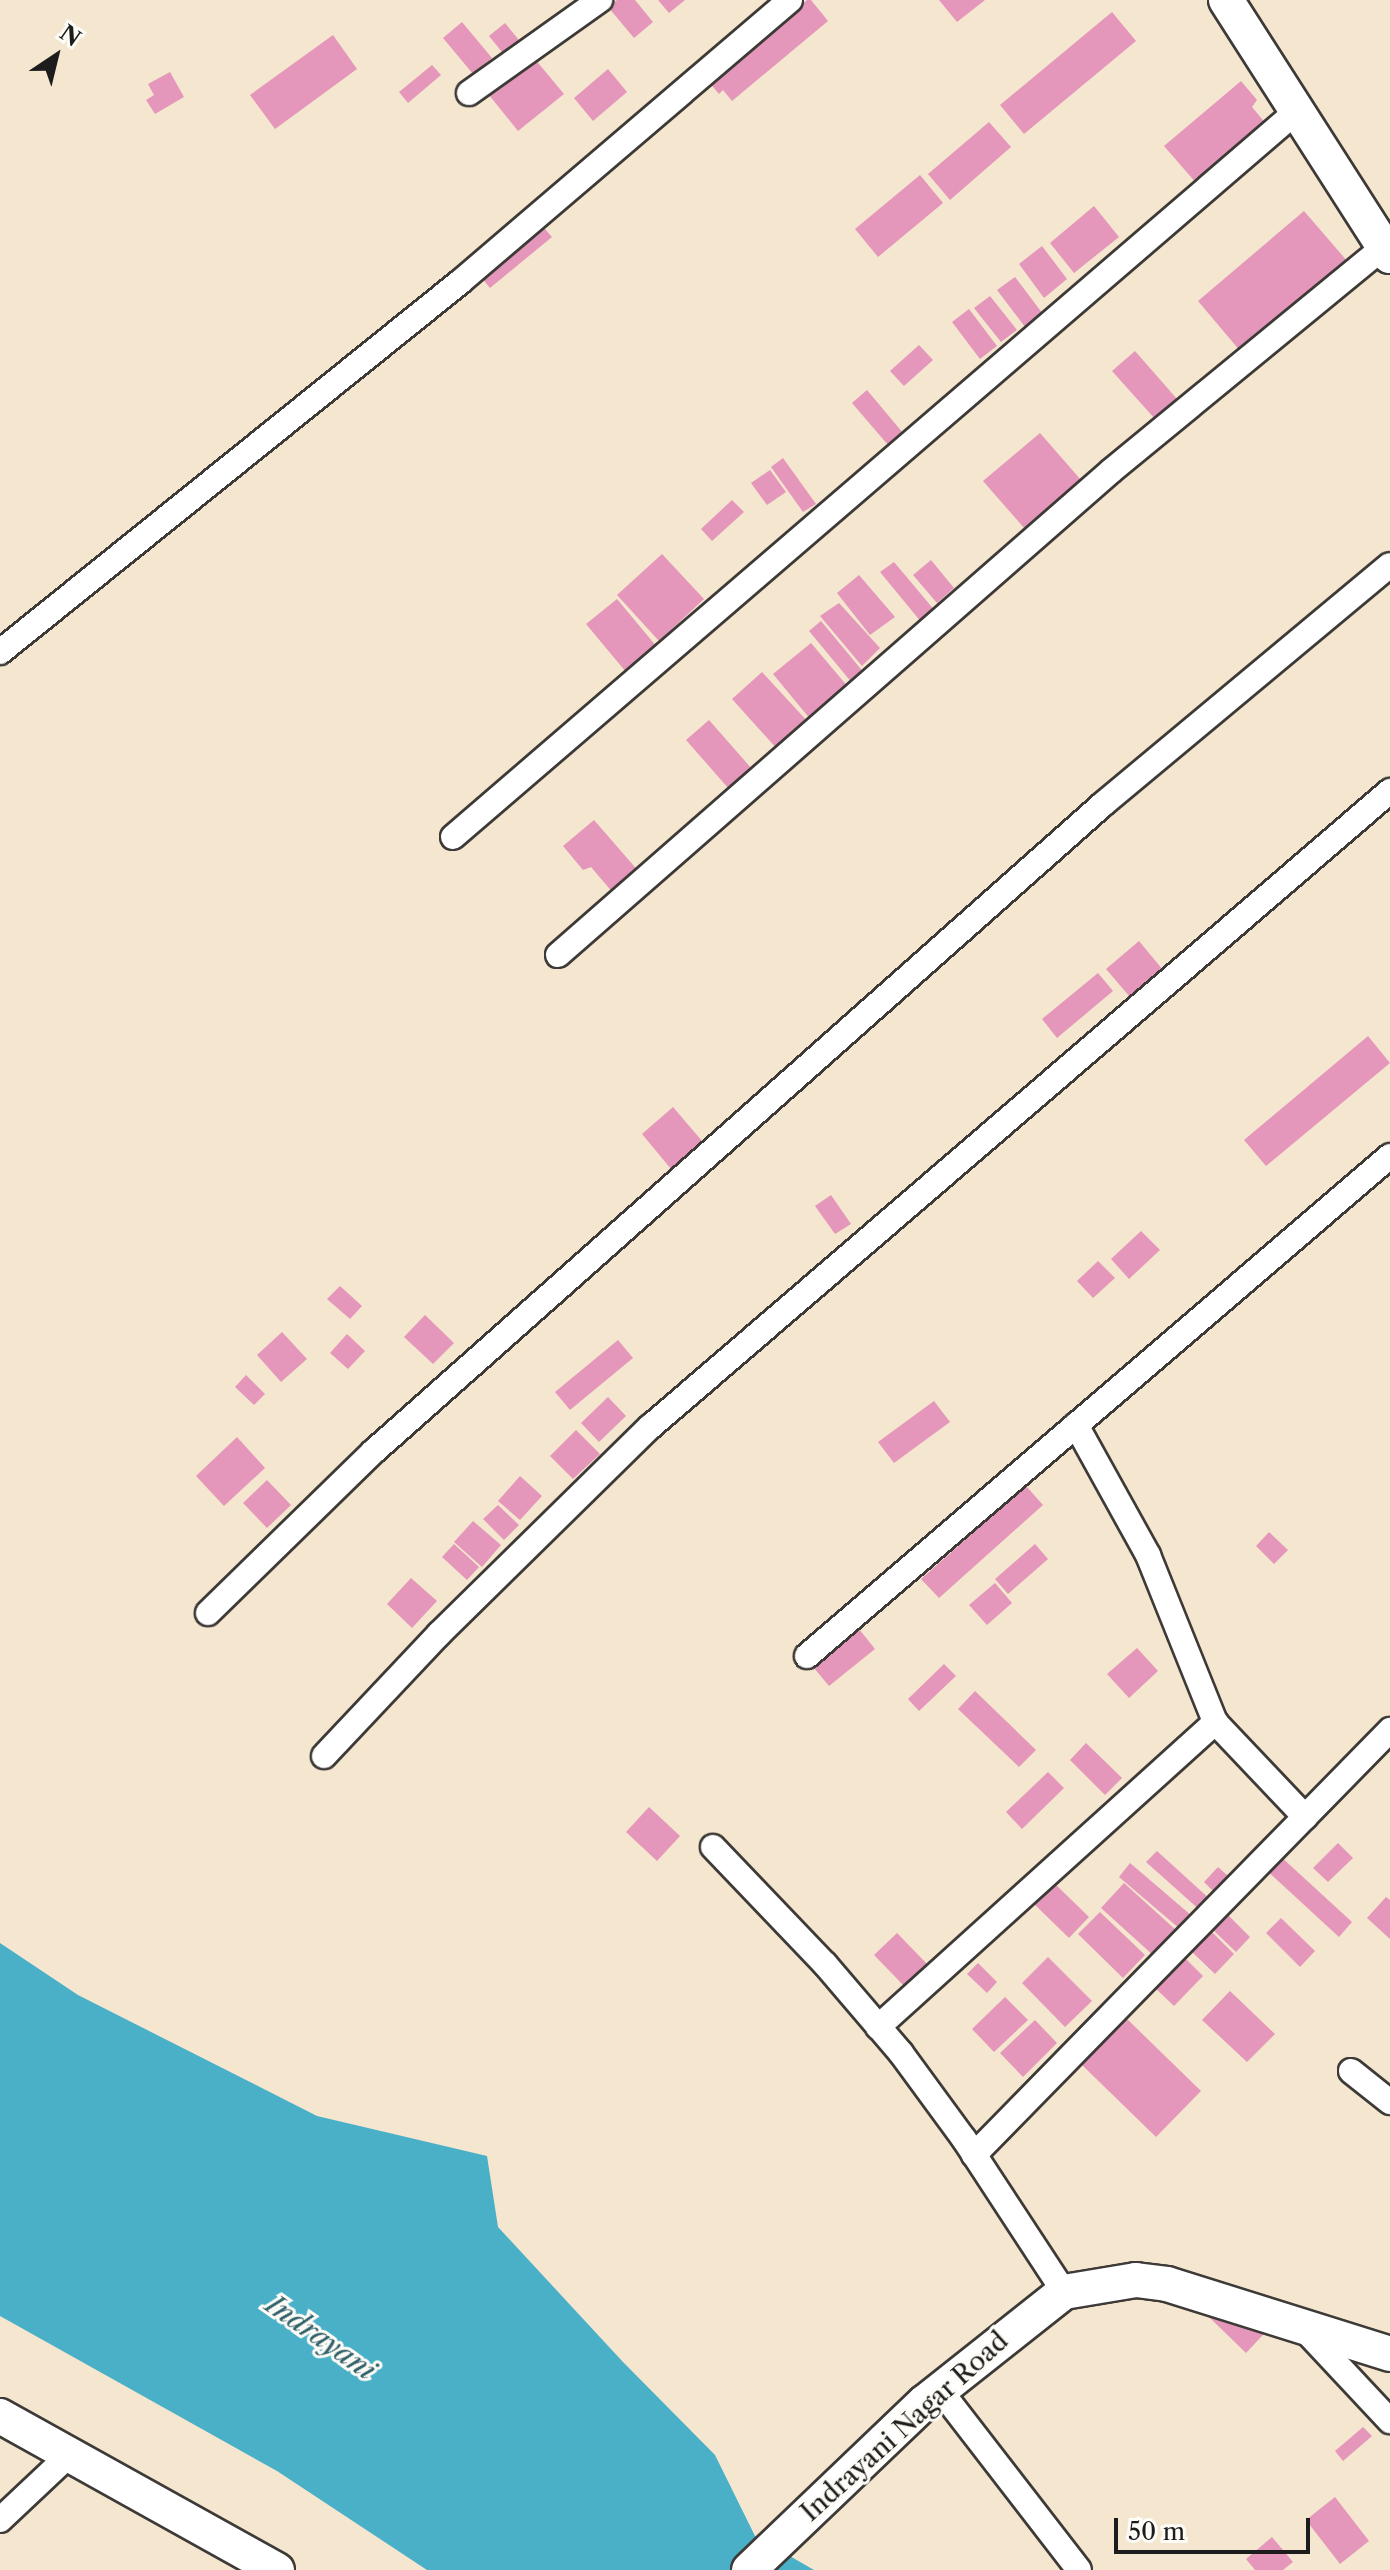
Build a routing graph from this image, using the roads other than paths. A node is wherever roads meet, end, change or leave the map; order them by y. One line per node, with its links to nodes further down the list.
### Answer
1 (600, 0): 4 (street)
2 (790, 0): 8 (street)
3 (1226, 0): 5 (street)
4 (469, 93)
5 (1297, 111): 6 (street); 10 (street)
6 (1387, 252): 11 (street)
7 (1390, 565): 14 (street)
8 (0, 652)
9 (1390, 791): 18 (street)
10 (453, 837)
11 (558, 955)
12 (1390, 1156): 13 (street)
13 (1076, 1425): 15 (street); 16 (street)
14 (208, 1613)
15 (807, 1656)
16 (1215, 1722): 19 (street); 21 (street)
17 (1390, 1730): 19 (street)
18 (324, 1756)
19 (1305, 1817): 24 (street)
20 (713, 1847): 21 (street)
21 (878, 2027): 24 (street)
22 (1351, 2071): 23 (street)
23 (1390, 2102)
24 (974, 2155): 25 (street)
25 (1064, 2292): 26 (street, Indrayani Nagar Road); 28 (street, Indrayani Nagar Road)
26 (1301, 2325): 27 (street, Indrayani Nagar Road); 30 (street)
27 (1390, 2354)
28 (933, 2396): 34 (street, Indrayani Nagar Road); 35 (street)
29 (0, 2416): 31 (street)
30 (1390, 2421)
31 (70, 2454): 32 (street); 33 (street)
32 (0, 2520)
33 (277, 2570)
34 (749, 2570)
35 (1079, 2570)

